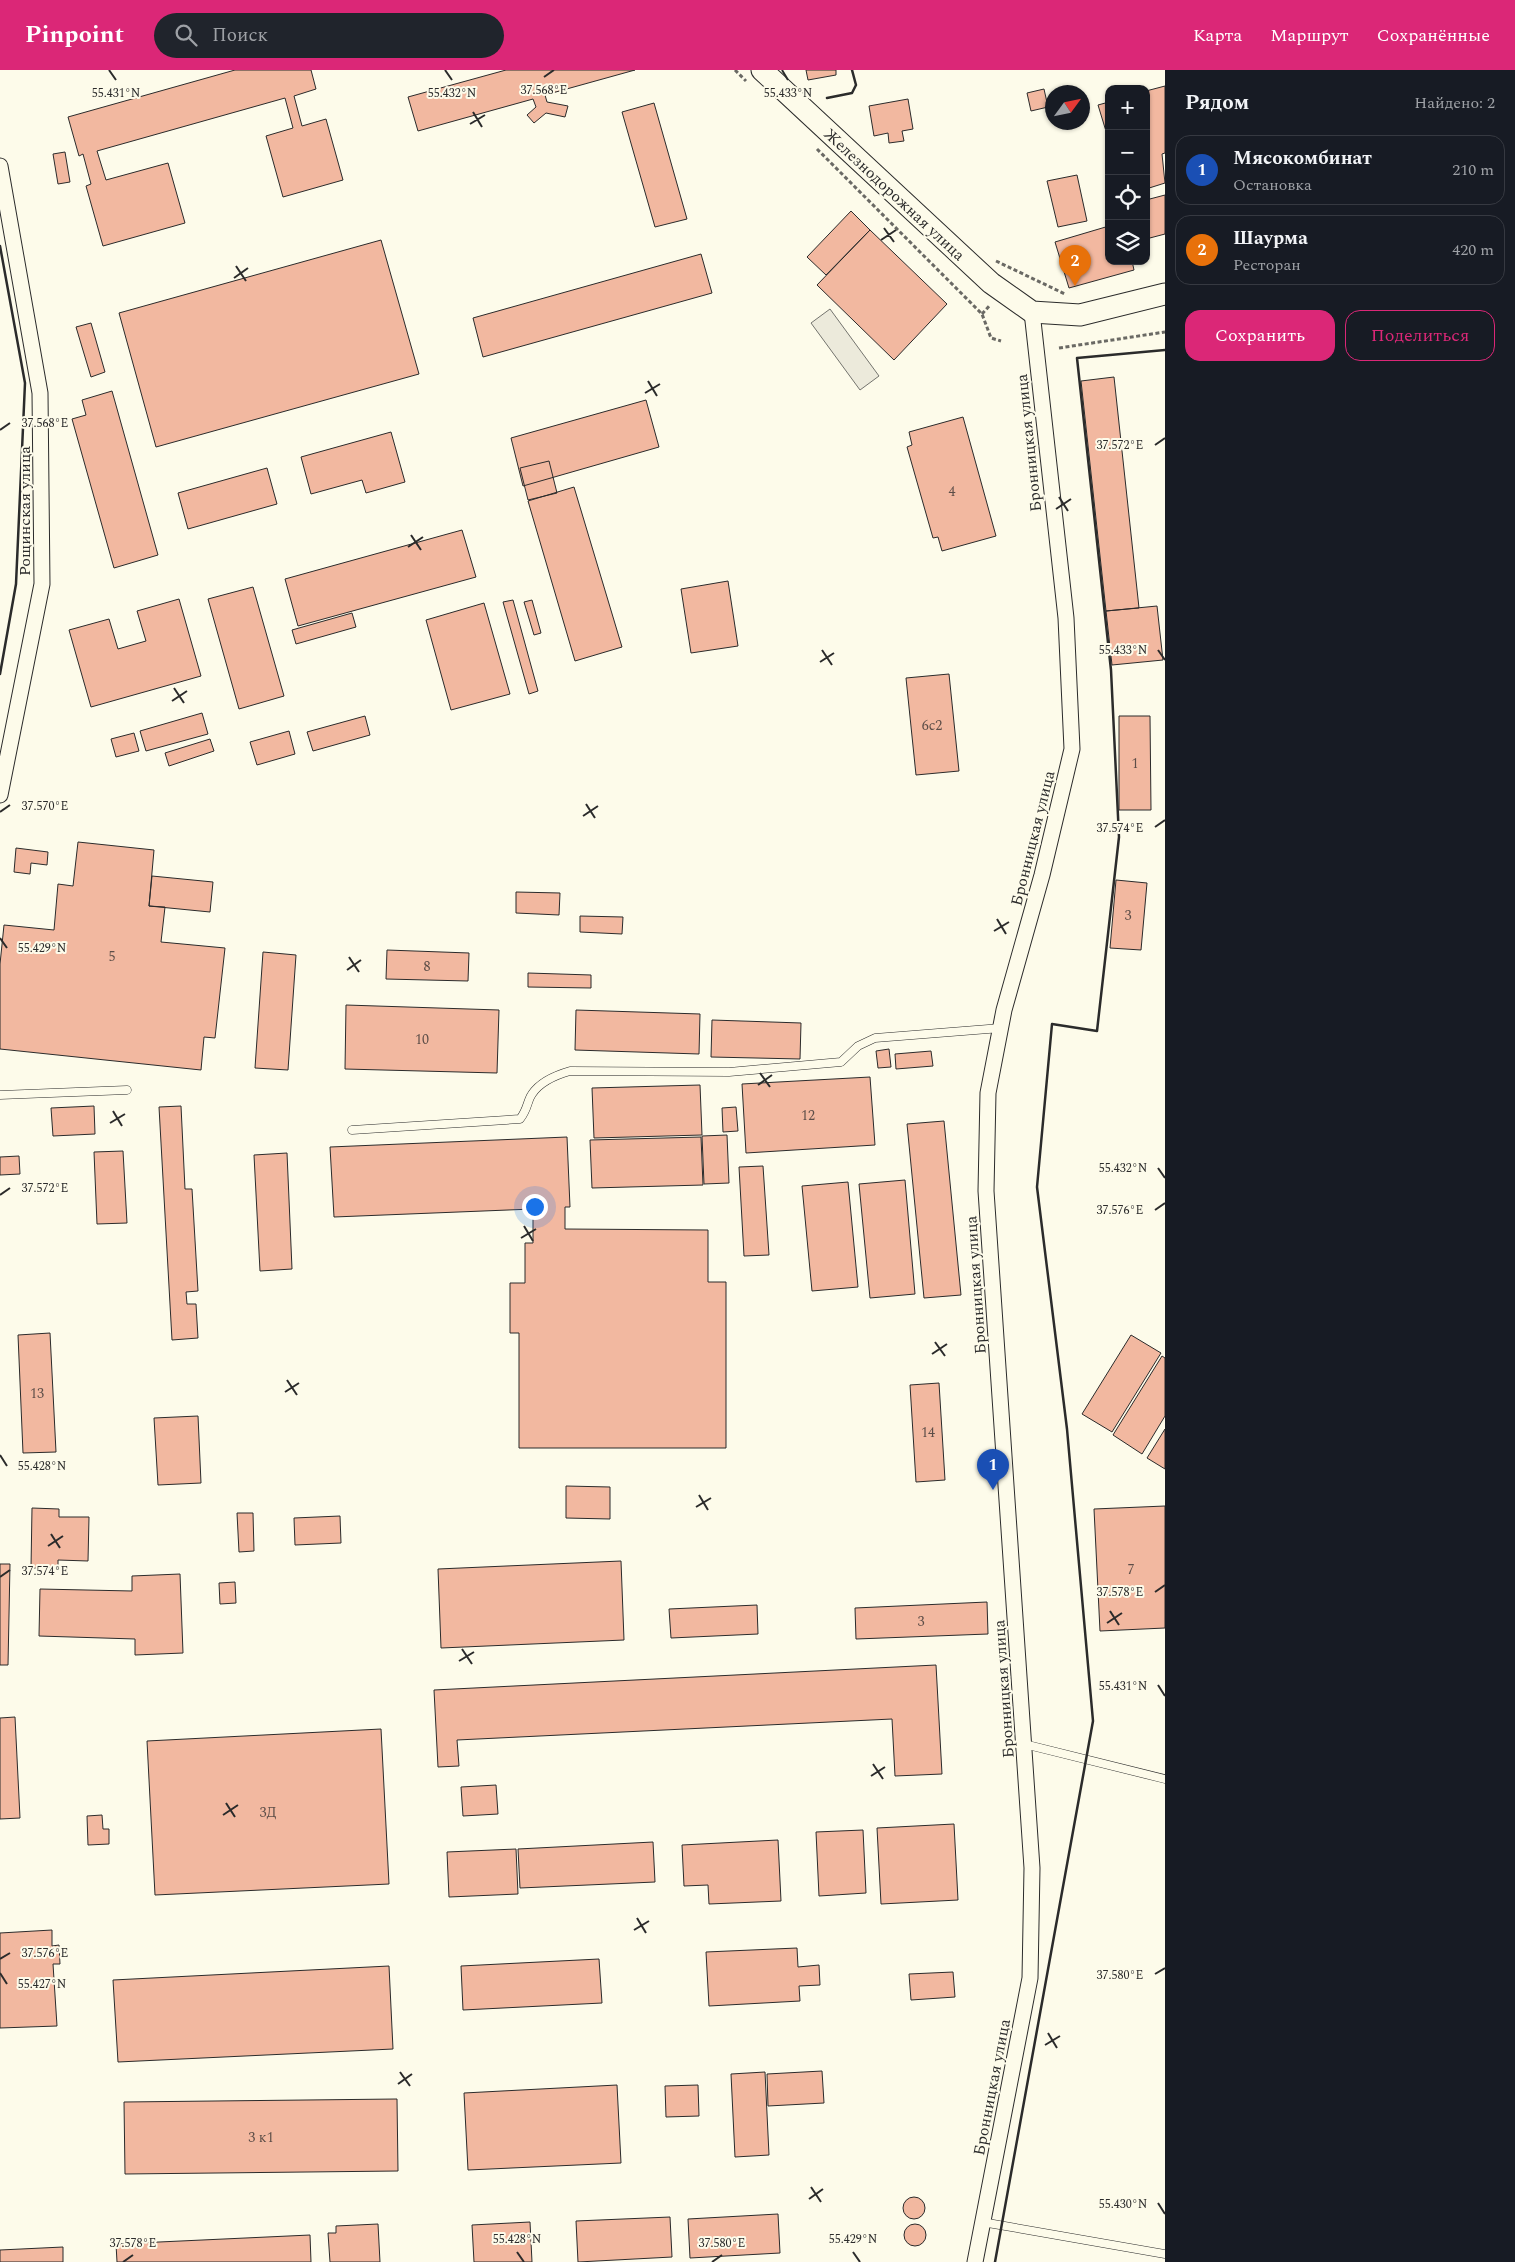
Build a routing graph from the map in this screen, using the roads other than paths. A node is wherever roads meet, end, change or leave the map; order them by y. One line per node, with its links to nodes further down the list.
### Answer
1 (755, 76): 4 (main road, Железнодорожная улица)
2 (0, 166): 5 (street, Рощинская улица)
3 (1165, 294): 4 (main road)
4 (1032, 312): 6 (street, Бронницкая улица)
5 (0, 795)
6 (1000, 1028): 9 (lane); 10 (street, Бронницкая улица)
7 (127, 1090): 8 (lane)
8 (0, 1095)
9 (352, 1130)
10 (1024, 1744): 11 (lane); 12 (street, Бронницкая улица)
11 (1165, 1779)
12 (982, 2222): 13 (lane); 14 (street, Бронницкая улица)
13 (1165, 2254)
14 (975, 2262)

